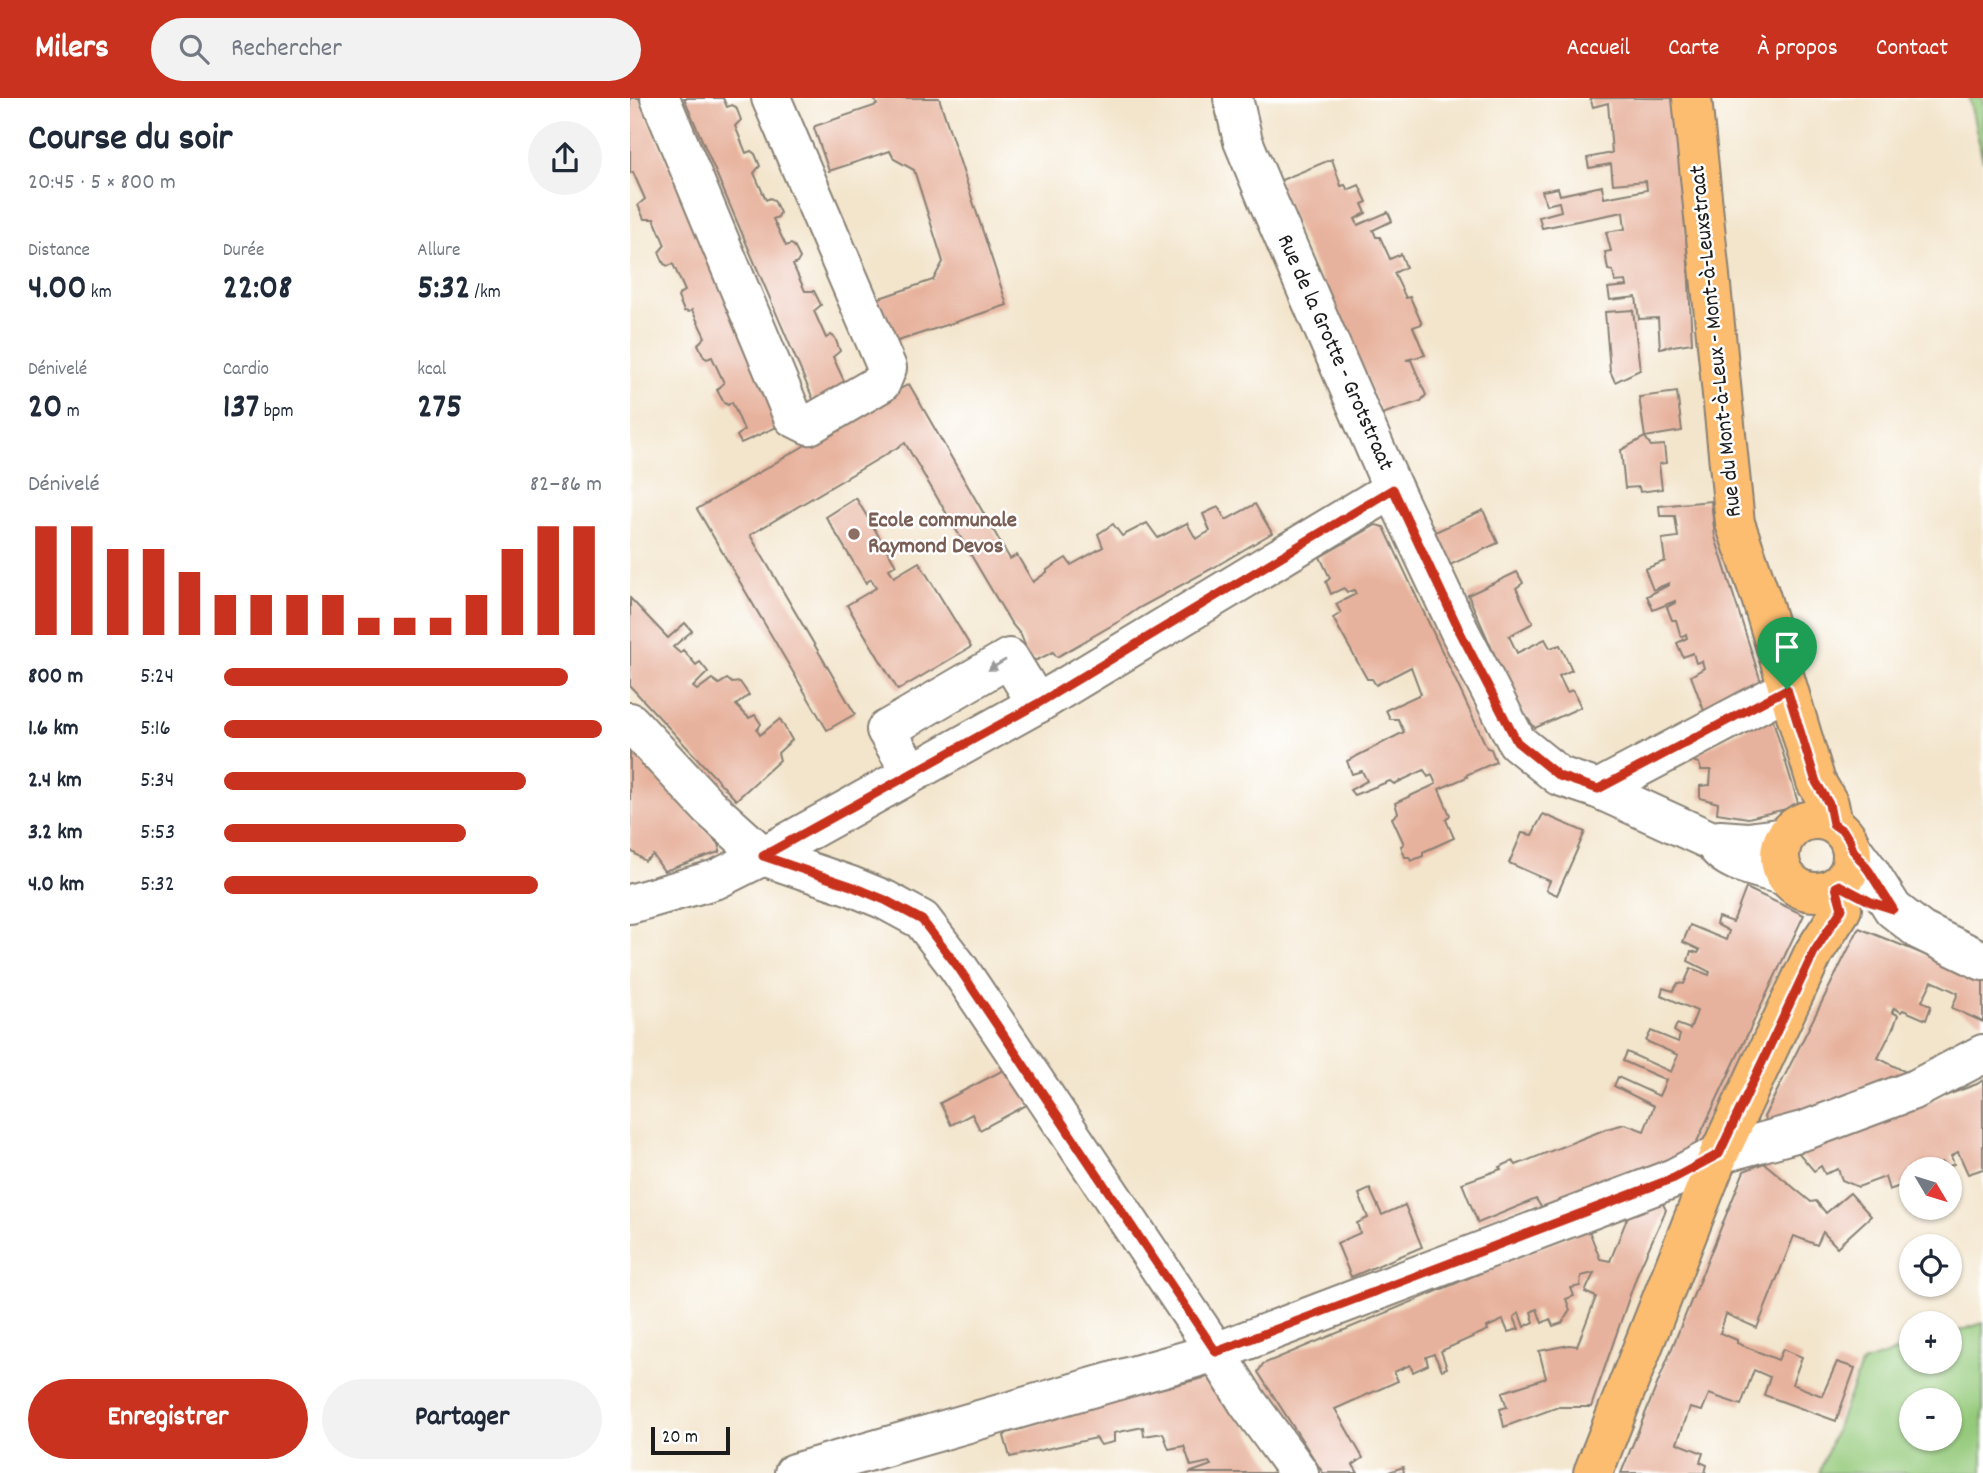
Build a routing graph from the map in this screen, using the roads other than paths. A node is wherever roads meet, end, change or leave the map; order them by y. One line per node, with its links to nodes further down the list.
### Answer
1 (660, 98): 2 (street)
2 (771, 98)
3 (1233, 98): 5 (street, Rue de la Grotte - Grotstraat)
4 (1692, 98): 6 (main road, Rue du Mont-à-Leux - Mont-à-Leuxstraat)
5 (1393, 489): 7 (street); 10 (street, Rue de la Grotte - Grotstraat)
6 (1787, 689): 10 (street); 11 (main road, Rue du Mont-à-Leux - Mont-à-Leuxstraat)
7 (1037, 704): 9 (street); 9 (street, one-way to 9)
8 (630, 722): 13 (street)
9 (911, 772): 13 (street)
10 (1598, 789): 12 (street, Rue de la Grotte - Grotstraat)
11 (1819, 833): 12 (street, Rue de la Grotte - Grotstraat); 14 (main road, Rue du Mont-à-Leux - Mont-à-Leuxstraat); 14 (main road, Rue du Mont-à-Leux - Mont-à-Leuxstraat); 16 (street)
12 (1714, 842): 14 (street, Rue de la Grotte - Grotstraat)
13 (763, 856): 15 (street); 20 (street)
14 (1819, 885): 16 (street, Rue de la Grotte - Grotstraat); 19 (main road, Rue du Mont-à-Leux - Mont-à-Leuxstraat)
15 (630, 904)
16 (1893, 909): 17 (street)
17 (1983, 961)
18 (1983, 1054): 19 (street)
19 (1719, 1154): 20 (street); 23 (main road, Rue du Mont-à-Leux - Mont-à-Leuxstraat)
20 (1216, 1352): 21 (street); 22 (street)
21 (794, 1473)
22 (1299, 1473)
23 (1593, 1473)

